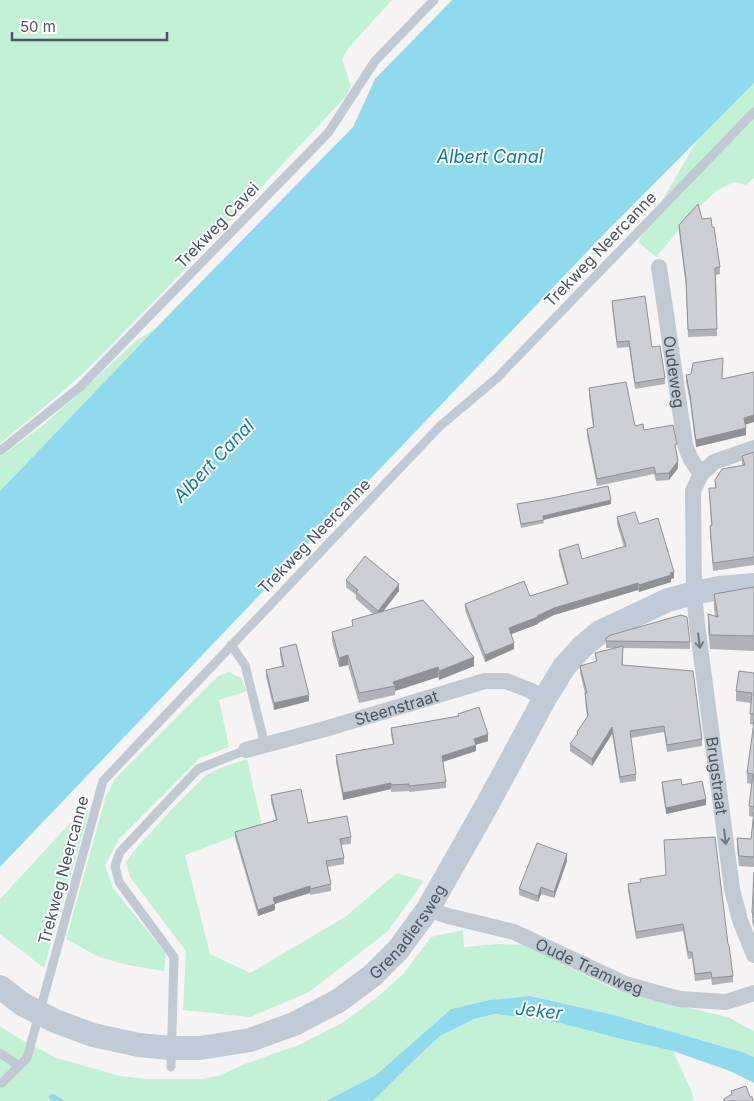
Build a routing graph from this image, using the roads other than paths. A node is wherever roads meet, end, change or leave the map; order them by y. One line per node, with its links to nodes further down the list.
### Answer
1 (434, 0): 5 (lane, Trekweg Cavei)
2 (754, 112): 9 (lane, Trekweg Neercanne)
3 (659, 267): 6 (street, Oudeweg)
4 (754, 448): 6 (street)
5 (0, 451)
6 (701, 474): 8 (street)
7 (754, 585): 8 (main road, Grenadiersweg)
8 (694, 593): 10 (main road, Grenadiersweg); 14 (street, Brugstraat, one-way to 14)
9 (231, 645): 11 (lane); 18 (lane, Trekweg Neercanne)
10 (545, 698): 11 (street, Steenstraat); 13 (main road, Grenadiersweg)
11 (265, 745): 12 (street, Steenstraat)
12 (246, 750): 19 (lane)
13 (428, 909): 15 (main road, Grenadiersweg); 16 (street, Oude Tramweg)
14 (754, 955)
15 (0, 987)
16 (754, 993)
17 (0, 1053): 18 (lane)
18 (19, 1066): 20 (lane)
19 (171, 1067)
20 (0, 1083)

